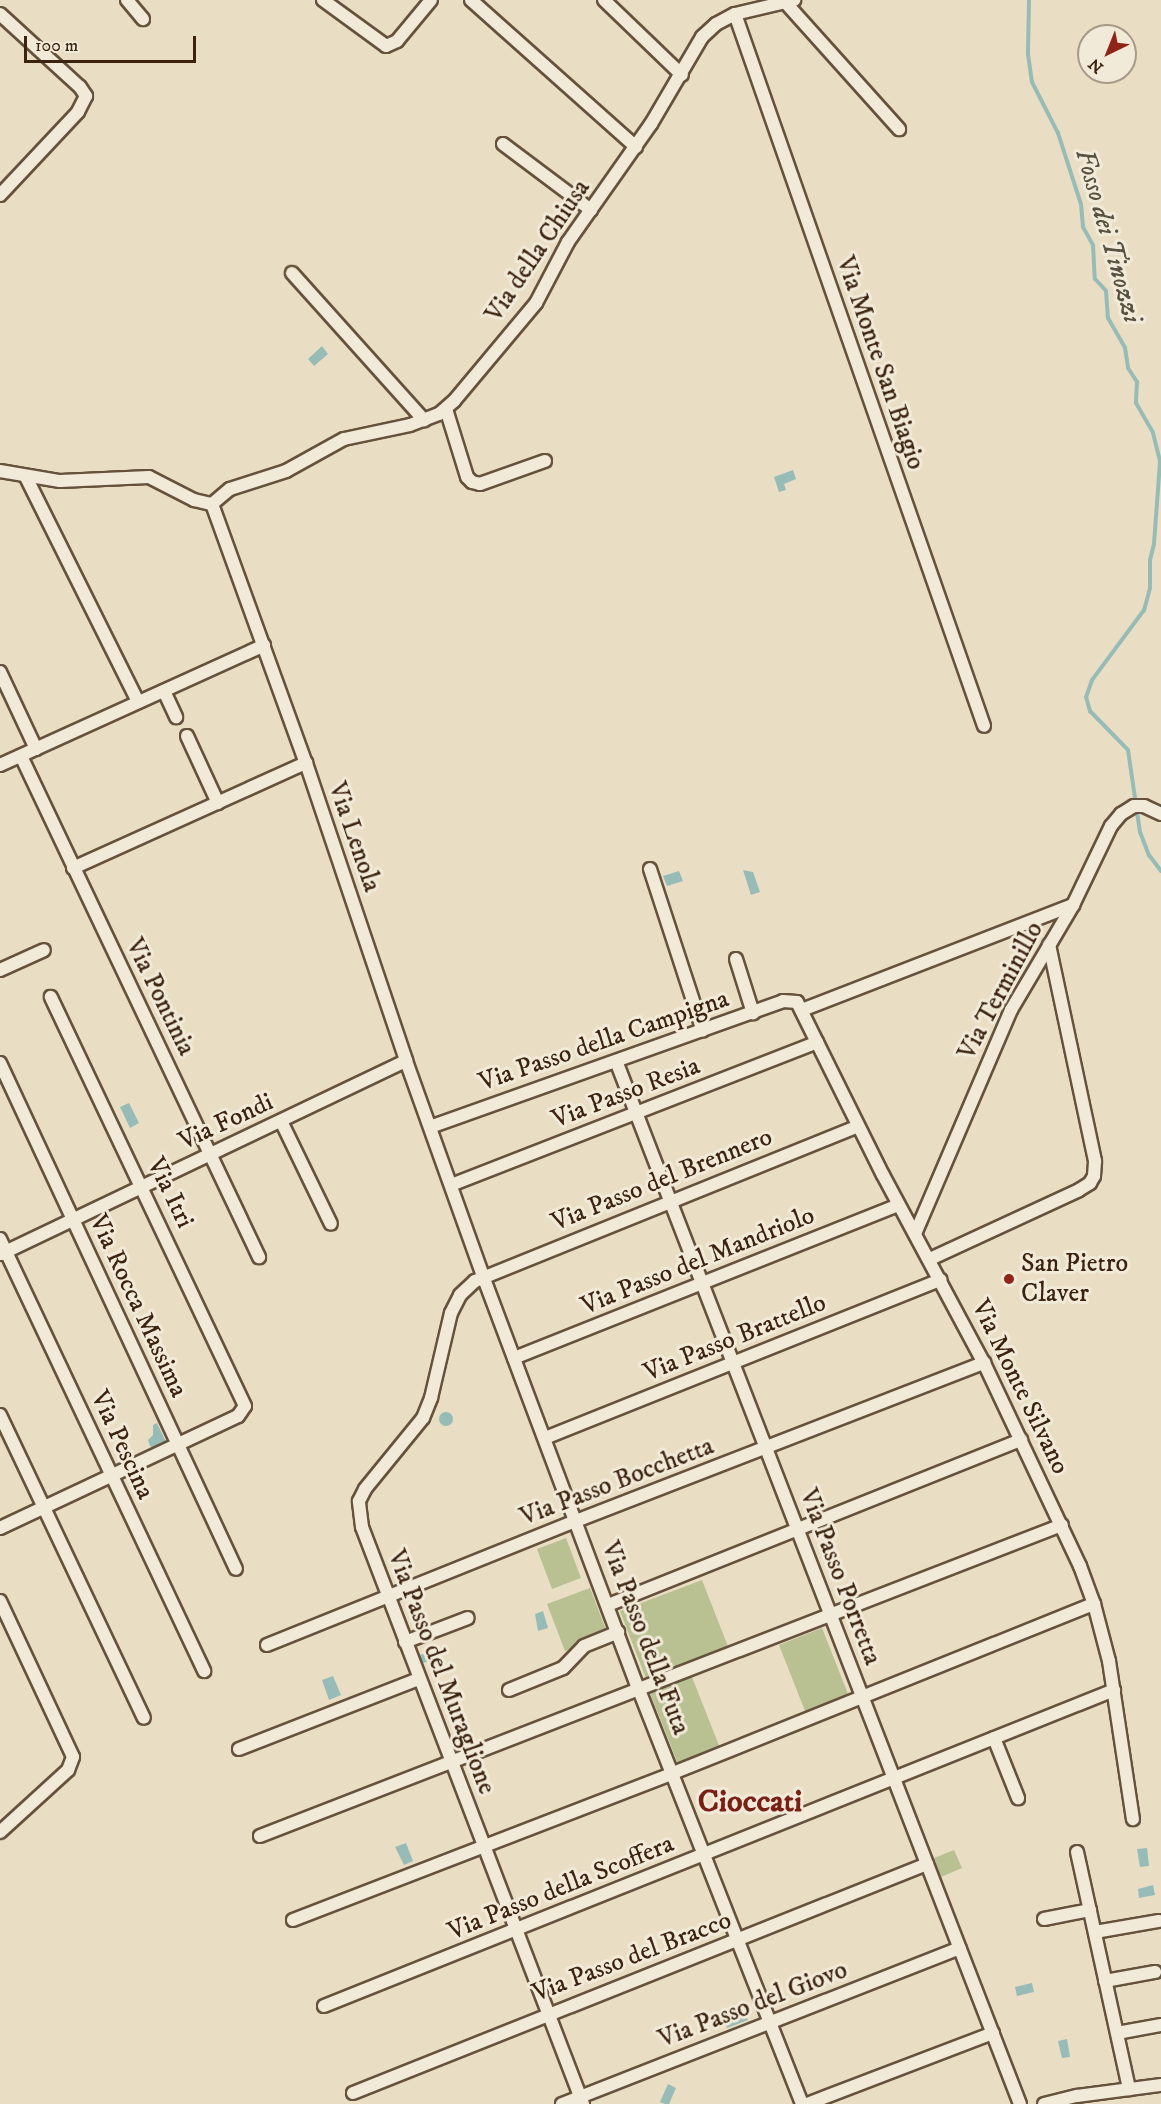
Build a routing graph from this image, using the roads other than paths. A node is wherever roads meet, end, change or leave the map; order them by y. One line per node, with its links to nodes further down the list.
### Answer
1 (126, 0): 9 (street)
2 (323, 0): 3 (street)
3 (431, 0)
4 (471, 0): 13 (street)
5 (604, 0): 10 (street)
6 (790, 1): 8 (street, Via della Chiusa); 11 (street)
7 (0, 14): 14 (street)
8 (735, 14): 10 (street, Via della Chiusa); 28 (street, Via Monte San Biagio)
9 (143, 19)
10 (682, 75): 13 (street, Via della Chiusa)
11 (899, 129)
12 (503, 144): 15 (street)
13 (636, 147): 15 (street, Via della Chiusa)
14 (0, 195)
15 (591, 210): 17 (street, Via della Chiusa)
16 (292, 273): 18 (street)
17 (446, 409): 18 (street, Via della Chiusa); 19 (street)
18 (424, 420): 22 (street, Via della Chiusa)
19 (546, 461)
20 (0, 471): 21 (street)
21 (26, 477): 22 (street); 26 (street)
22 (212, 504): 23 (street, Via Lenola)
23 (264, 645): 25 (street); 32 (street, Via Lenola)
24 (0, 672): 30 (street)
25 (164, 691): 26 (street); 27 (street)
26 (138, 702): 30 (street)
27 (176, 717)
28 (984, 726)
29 (187, 736): 34 (street)
30 (36, 749): 31 (street)
31 (21, 756): 33 (street); 36 (street, Via Pontinia)
32 (306, 763): 34 (street); 48 (street, Via Lenola)
33 (0, 765)
34 (218, 803): 36 (street)
35 (1161, 814): 38 (street, Via Terminillo)
36 (73, 868): 55 (street, Via Pontinia)
37 (650, 870): 46 (street)
38 (1073, 905): 39 (street, Via Terminillo); 44 (street, Via Passo della Campigna)
39 (1049, 945): 62 (street, Via Terminillo); 66 (street)
40 (44, 950): 42 (street)
41 (736, 958): 45 (street)
42 (0, 970)
43 (51, 997): 57 (street, Via Itri)
44 (798, 1005): 45 (street, Via Passo della Campigna); 47 (street, Via Monte Silvano)
45 (753, 1013): 46 (street, Via Passo della Campigna)
46 (703, 1030): 54 (street, Via Passo della Campigna)
47 (817, 1042): 51 (street, Via Passo Resia); 53 (street, Via Monte Silvano)
48 (406, 1061): 52 (street, Via Fondi); 54 (street, Via Lenola)
49 (0, 1063): 60 (street, Via Rocca Massima)
50 (618, 1066): 51 (street, Via Passo Porretta)
51 (636, 1113): 56 (street, Via Passo Resia); 58 (street, Via Passo Porretta)
52 (281, 1121): 55 (street, Via Fondi); 61 (street)
53 (858, 1126): 58 (street, Via Passo del Brennero); 59 (street, Via Monte Silvano)
54 (430, 1127): 56 (street, Via Lenola)
55 (210, 1155): 57 (street, Via Fondi); 65 (street, Via Pontinia)
56 (451, 1185): 67 (street, Via Passo della Futa)
57 (142, 1187): 60 (street, Via Fondi); 76 (street, Via Itri)
58 (669, 1202): 67 (street, Via Passo del Brennero); 69 (street, Via Passo Porretta)
59 (898, 1205): 62 (street, Via Monte Silvano); 69 (street, Via Passo del Mandriolo)
60 (73, 1220): 64 (street, Via Fondi); 76 (street, Via Rocca Massima)
61 (331, 1224)
62 (915, 1234): 66 (street, Via Monte Silvano)
63 (0, 1239): 64 (street, Via Pescina)
64 (3, 1253): 78 (street, Via Pescina)
65 (259, 1257)
66 (930, 1259): 68 (street, Via Monte Silvano)
67 (483, 1276): 70 (street, Via Passo della Futa); 85 (street, Via Passo del Muraglione)
68 (941, 1280): 71 (street, Via Passo Brattello); 72 (street, Via Monte Silvano)
69 (702, 1283): 70 (street, Via Passo del Mandriolo); 71 (street, Via Passo Porretta)
70 (514, 1358): 74 (street, Via Passo della Futa)
71 (732, 1362): 74 (street, Via Passo Brattello); 77 (street, Via Passo Porretta)
72 (984, 1363): 75 (street, Via Monte Silvano); 77 (street, Via Passo Bocchetta)
73 (0, 1415): 79 (street)
74 (545, 1438): 80 (street, Via Passo della Futa)
75 (1022, 1440): 81 (street, Via Monte Silvano); 83 (street)
76 (178, 1444): 78 (street); 84 (street, Via Rocca Massima)
77 (766, 1449): 80 (street, Via Passo Bocchetta); 83 (street, Via Passo Porretta)
78 (112, 1475): 79 (street); 94 (street, Via Pescina)
79 (44, 1507): 82 (street); 100 (street)
80 (576, 1521): 85 (street, Via Passo Bocchetta); 88 (street, Via Passo della Futa)
81 (1062, 1525): 87 (street, Via Monte Silvano); 89 (street)
82 (0, 1528)
83 (797, 1529): 88 (street); 89 (street, Via Passo Porretta)
84 (236, 1569)
85 (388, 1596): 92 (street, Via Passo del Muraglione); 93 (street, Via Passo Bocchetta)
86 (0, 1601): 108 (street)
87 (1094, 1604): 98 (street, Via Monte Silvano); 99 (street)
88 (608, 1605): 91 (street, Via Passo della Futa)
89 (830, 1616): 97 (street); 99 (street, Via Passo Porretta)
90 (468, 1618): 92 (street)
91 (618, 1632): 96 (street); 97 (street, Via Passo della Futa)
92 (405, 1642): 95 (street, Via Passo del Muraglione)
93 (267, 1645)
94 (204, 1671)
95 (419, 1679): 102 (street); 103 (street, Via Passo del Muraglione)
96 (509, 1690)
97 (639, 1690): 103 (street); 104 (street, Via Passo della Futa)
98 (1114, 1690): 101 (street, Via Passo della Scoffera); 107 (street, Via Monte Silvano)
99 (863, 1698): 104 (street); 105 (street, Via Passo Porretta)
100 (144, 1718)
101 (994, 1738): 105 (street, Via Passo della Scoffera); 106 (street)
102 (239, 1749)
103 (451, 1760): 109 (street); 110 (street, Via Passo del Muraglione)
104 (673, 1773): 110 (street); 112 (street, Via Passo della Futa)
105 (894, 1779): 112 (street, Via Passo della Scoffera); 113 (street, Via Passo Porretta)
106 (1018, 1798)
107 (1133, 1819)
108 (0, 1832)
109 (260, 1836)
110 (484, 1845): 116 (street); 118 (street, Via Passo del Muraglione)
111 (1077, 1852): 114 (street)
112 (705, 1855): 118 (street, Via Passo della Scoffera); 120 (street, Via Passo della Futa)
113 (927, 1864): 120 (street, Via Passo del Bracco); 121 (street, Via Passo Porretta)
114 (1090, 1910): 115 (street); 119 (street)
115 (1044, 1919)
116 (292, 1920)
117 (1159, 1921): 119 (street)
118 (516, 1930): 124 (street, Via Passo della Scoffera); 125 (street, Via Passo del Muraglione)
119 (1095, 1932): 123 (street)
120 (738, 1940): 125 (street, Via Passo del Bracco); 126 (street, Via Passo della Futa)
121 (960, 1948): 126 (street, Via Passo del Giovo); 128 (street, Via Passo Porretta)
122 (1155, 1972): 123 (street)
123 (1106, 1981): 129 (street)
124 (324, 2006)
125 (548, 2014): 132 (street, Via Passo del Bracco); 133 (street, Via Passo del Muraglione)
126 (771, 2023): 133 (street, Via Passo del Giovo); 135 (street, Via Passo della Futa)
127 (1161, 2025): 129 (street)
128 (993, 2033): 136 (street); 137 (street, Via Passo Porretta)
129 (1117, 2033): 131 (street)
130 (1161, 2085): 131 (street)
131 (1129, 2089): 138 (street)
132 (353, 2093)
133 (581, 2100): 134 (street, Via Passo del Giovo)
134 (562, 2104)
135 (802, 2104)
136 (807, 2104)
137 (1020, 2104)
138 (1044, 2104)

